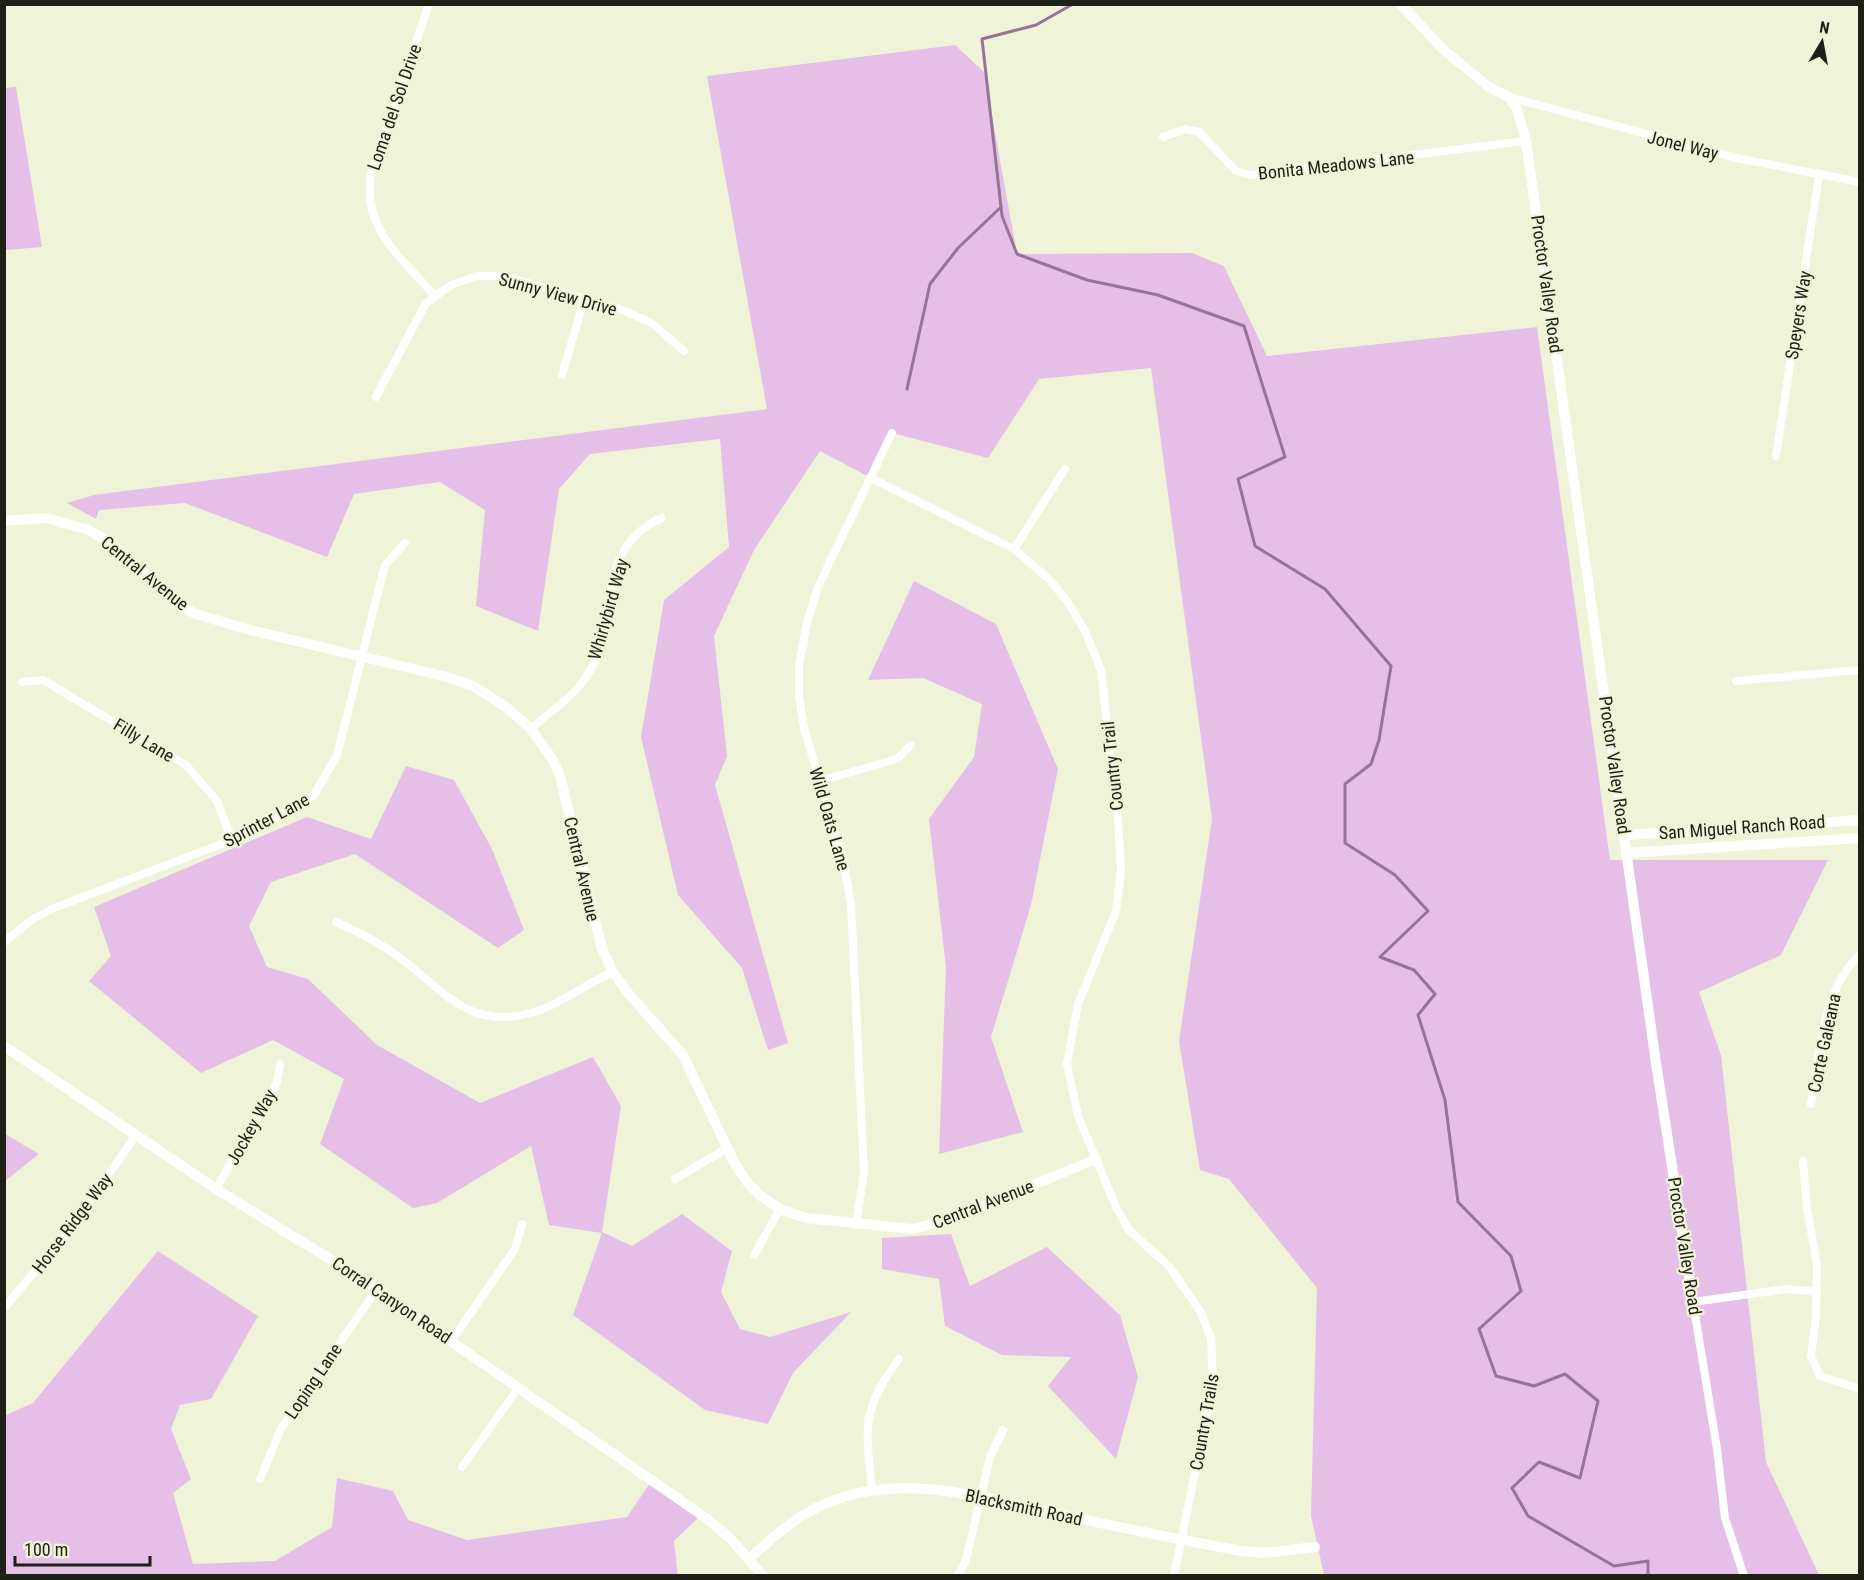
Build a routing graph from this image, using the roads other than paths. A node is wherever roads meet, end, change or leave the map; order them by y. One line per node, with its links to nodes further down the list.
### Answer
1 (429, 4): 8 (street, Loma del Sol Drive)
2 (1400, 4): 3 (street)
3 (1509, 97): 5 (street, Proctor Valley Road); 6 (street, Jonel Way)
4 (1163, 137): 5 (street, Bonita Meadows Lane)
5 (1526, 141): 29 (street, Proctor Valley Road)
6 (1819, 175): 7 (street, Jonel Way); 14 (street, Speyers Way)
7 (1860, 182)
8 (435, 296): 9 (street, Sunny View Drive); 12 (street, Sunny View Drive)
9 (584, 300): 10 (street, Sunny View Drive); 11 (street)
10 (684, 351)
11 (562, 375)
12 (376, 397)
13 (892, 433): 16 (street, Wild Oats Lane)
14 (1776, 456)
15 (1065, 469): 20 (street)
16 (871, 478): 20 (street, Country Trail); 27 (street, Wild Oats Lane)
17 (663, 518): 25 (street, Whirlybird Way)
18 (4, 521): 21 (street, Central Avenue)
19 (405, 543): 21 (street, Sprinter Lane)
20 (1014, 549): 42 (street, Country Trail)
21 (361, 656): 25 (street, Central Avenue); 31 (street, Sprinter Lane)
22 (1860, 670): 23 (street)
23 (1736, 681)
24 (22, 682): 31 (street, Filly Lane)
25 (531, 729): 36 (street, Central Avenue)
26 (911, 745): 27 (street)
27 (820, 781): 48 (street, Wild Oats Lane)
28 (1860, 820): 29 (street, San Miguel Ranch Road)
29 (1625, 835): 32 (street, Proctor Valley Road)
30 (1860, 838): 32 (street, San Miguel Ranch Road)
31 (232, 840): 34 (street, Sprinter Lane)
32 (1628, 853): 52 (street, Proctor Valley Road)
33 (336, 922): 36 (street)
34 (4, 942)
35 (1860, 954): 39 (street, Corte Galeana)
36 (613, 972): 41 (street, Central Avenue)
37 (4, 1046): 40 (street, Corral Canyon Road)
38 (280, 1064): 45 (street, Jockey Way)
39 (1811, 1104)
40 (136, 1135): 45 (street, Corral Canyon Road); 53 (street, Horse Ridge Way)
41 (726, 1149): 44 (street); 46 (street, Central Avenue)
42 (1096, 1159): 48 (street, Central Avenue); 63 (street, Country Trails)
43 (1803, 1161): 51 (street)
44 (675, 1179)
45 (216, 1189): 50 (street, Corral Canyon Road)
46 (780, 1209): 48 (street, Central Avenue); 49 (street)
47 (522, 1224): 54 (street)
48 (856, 1225)
49 (754, 1255)
50 (377, 1289): 54 (street, Corral Canyon Road); 60 (street, Loping Lane)
51 (1816, 1292): 52 (street); 57 (street)
52 (1693, 1302): 69 (street, Proctor Valley Road)
53 (4, 1308)
54 (452, 1340): 56 (street, Corral Canyon Road)
55 (899, 1359): 61 (street)
56 (519, 1387): 59 (street); 65 (street, Corral Canyon Road)
57 (1860, 1389)
58 (1003, 1430): 62 (street)
59 (462, 1467)
60 (260, 1479)
61 (872, 1490): 62 (street, Blacksmith Road); 65 (street, Blacksmith Road)
62 (981, 1498): 63 (street, Blacksmith Road); 67 (street)
63 (1182, 1540): 64 (street, Blacksmith Road); 68 (street, Country Trails)
64 (1315, 1547)
65 (750, 1558): 66 (street, Corral Canyon Road)
66 (763, 1575)
67 (958, 1575)
68 (1174, 1575)
69 (1744, 1575)

